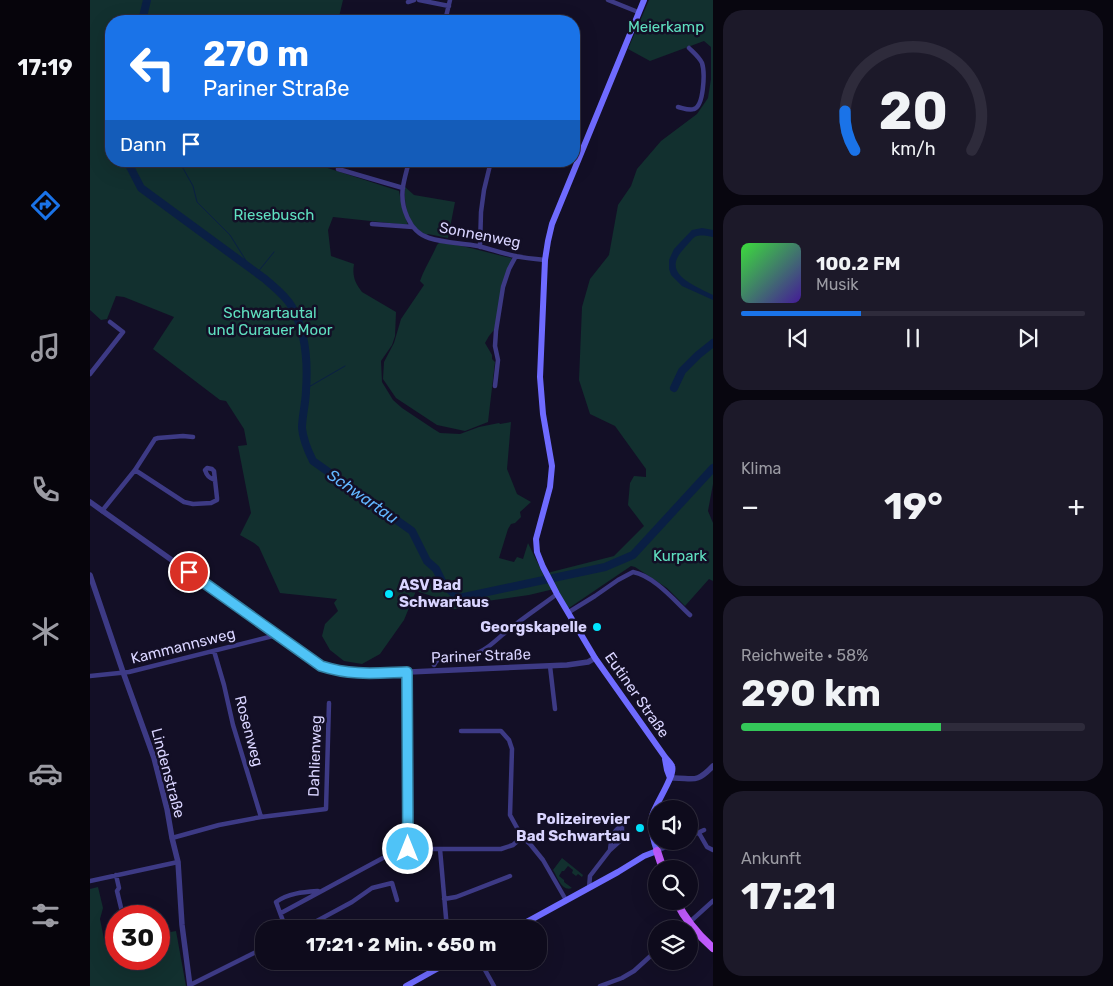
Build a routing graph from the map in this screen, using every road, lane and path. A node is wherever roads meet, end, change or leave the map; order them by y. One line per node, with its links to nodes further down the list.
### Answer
1 (419, 0): 5 (street)
2 (450, 0): 5 (street)
3 (608, 0): 6 (street)
4 (644, 0): 6 (main road)
5 (449, 6): 7 (street)
6 (638, 12): 10 (main road)
7 (447, 15)
8 (689, 48): 9 (street)
9 (678, 107)
10 (580, 155)
11 (408, 167): 15 (street)
12 (490, 167): 18 (street)
13 (575, 167): 20 (main road)
14 (338, 169): 15 (street)
15 (403, 188): 17 (street)
16 (372, 224): 17 (street, Sonnenweg)
17 (413, 227): 18 (street, Sonnenweg)
18 (480, 247): 19 (street, Sonnenweg)
19 (516, 256): 20 (street, Sonnenweg); 23 (street)
20 (545, 260): 30 (main road, Eutiner Straße)
21 (110, 322): 22 (street)
22 (90, 374)
23 (495, 386)
24 (193, 437): 25 (street)
25 (135, 470): 26 (street); 28 (street)
26 (215, 480)
27 (90, 502): 28 (street, Pariner Straße)
28 (102, 510): 33 (street, Pariner Straße)
29 (90, 575): 38 (street, Lindenstraße)
30 (557, 594): 31 (main road, Eutiner Straße); 36 (street)
31 (569, 612): 32 (street); 35 (main road, Eutiner Straße)
32 (690, 615)
33 (278, 635): 34 (street, Kammannsweg); 39 (street, Pariner Straße)
34 (214, 651): 38 (street, Kammannsweg); 46 (street, Rosenweg)
35 (595, 658): 37 (street, Pariner Straße); 45 (main road, Eutiner Straße)
36 (434, 666)
37 (550, 666): 39 (street, Pariner Straße); 42 (street)
38 (123, 672): 40 (street, Kammannsweg); 49 (street, Lindenstraße)
39 (407, 672): 50 (street)
40 (90, 676)
41 (329, 703): 46 (street, Dahlienweg)
42 (555, 709)
43 (461, 731): 48 (street)
44 (713, 766): 45 (street)
45 (670, 778): 54 (main road)
46 (261, 817): 49 (street)
47 (698, 833): 53 (street)
48 (522, 837): 51 (street); 64 (street)
49 (172, 838): 56 (street, Lindenstraße)
50 (408, 849): 51 (street); 61 (street)
51 (440, 849): 62 (street)
52 (610, 850): 52 (street); 60 (street)
53 (713, 850)
54 (656, 851): 55 (main road); 60 (main road)
55 (659, 860)
56 (178, 862): 57 (street); 79 (street, Lindenstraße)
57 (116, 875): 59 (street); 66 (street)
58 (510, 876): 62 (street)
59 (90, 881)
60 (589, 888): 64 (main road)
61 (320, 891): 67 (street); 67 (street)
62 (444, 899): 70 (street)
63 (397, 900): 69 (street)
64 (566, 900): 71 (main road)
65 (713, 901): 72 (street)
66 (120, 905)
67 (280, 913): 68 (street)
68 (283, 920)
69 (319, 920)
70 (446, 920)
71 (530, 920)
72 (691, 920)
73 (698, 933): 74 (main road)
74 (713, 948)
75 (255, 952): 79 (street)
76 (648, 958): 82 (street)
77 (435, 970): 80 (main road)
78 (485, 970): 81 (street)
79 (190, 985)
80 (406, 986)
81 (494, 986)
82 (600, 986)

